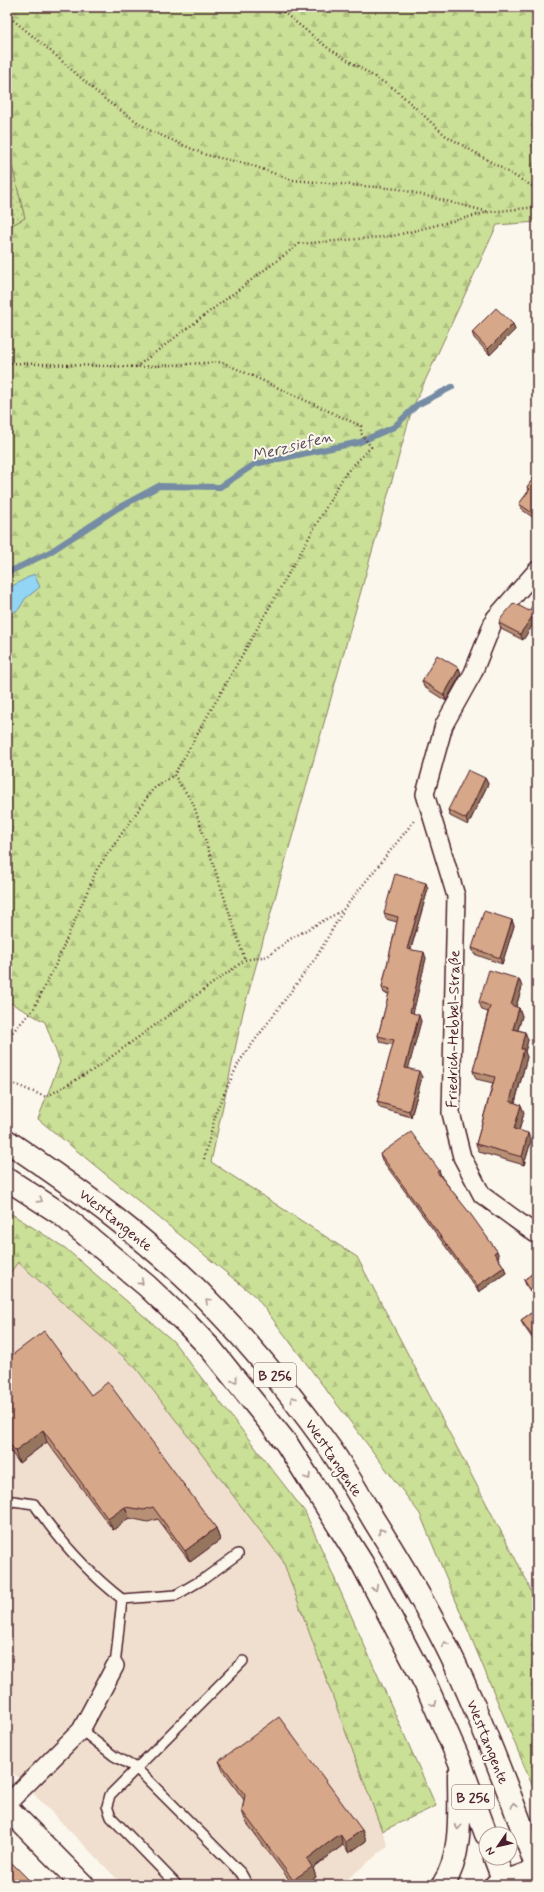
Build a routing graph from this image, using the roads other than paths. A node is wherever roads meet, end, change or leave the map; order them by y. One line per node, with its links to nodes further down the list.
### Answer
1 (537, 570): 4 (street, Friedrich-Hebbel-Straße)
2 (7, 1140): 17 (main road, Westtangente / B 256, one-way to 2)
3 (7, 1180): 11 (main road, Westtangente / B 256, one-way to 11)
4 (537, 1234)
5 (7, 1506): 7 (lane)
6 (238, 1554): 7 (lane)
7 (122, 1599): 9 (lane)
8 (242, 1661): 12 (lane)
9 (115, 1666): 10 (street)
10 (81, 1730): 12 (lane); 13 (street)
11 (459, 1760): 15 (main road, Westtangente / B 256); 22 (main road, B 256, one-way to 22)
12 (136, 1768): 20 (lane); 21 (lane)
13 (7, 1804)
14 (7, 1808): 19 (main road)
15 (483, 1826)
16 (497, 1866): 18 (main road)
17 (537, 1869): 18 (main road)
18 (500, 1883)
19 (83, 1885)
20 (177, 1885)
21 (245, 1885)
22 (443, 1885)

